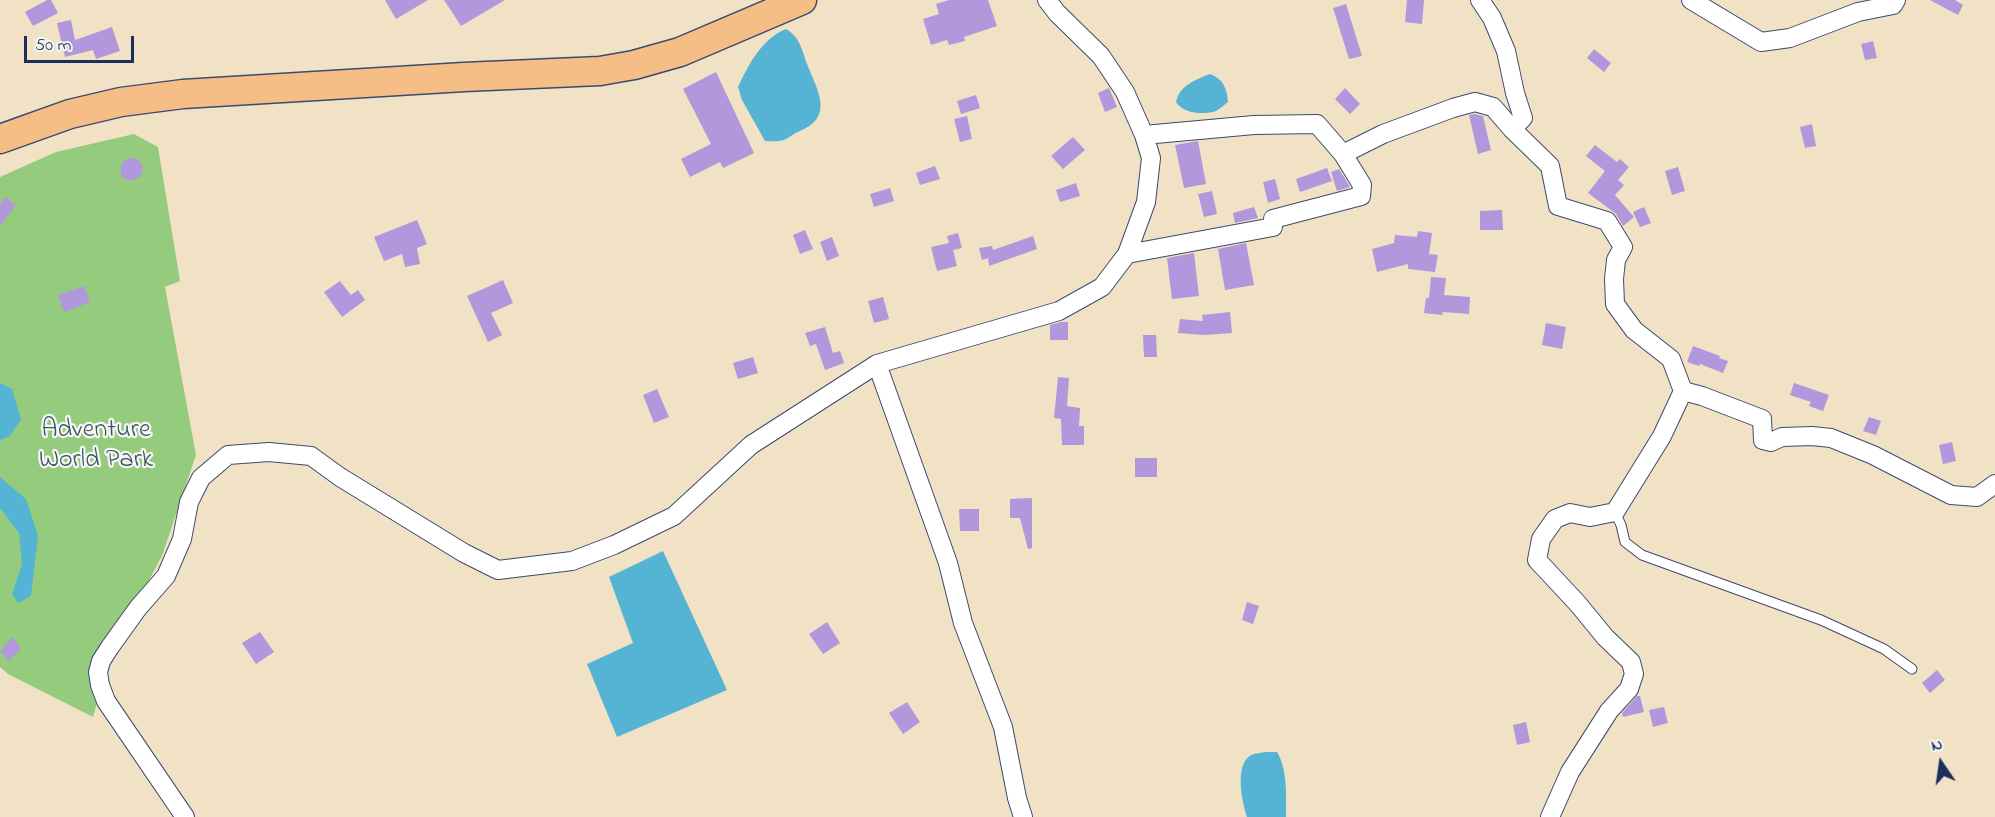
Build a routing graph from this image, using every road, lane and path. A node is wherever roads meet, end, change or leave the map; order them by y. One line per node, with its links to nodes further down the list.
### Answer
1 (802, 0): 8 (highway)
2 (1047, 0): 7 (street)
3 (1480, 0): 6 (street)
4 (1690, 0): 5 (street)
5 (1896, 0)
6 (1512, 129): 9 (street); 12 (street)
7 (1144, 135): 9 (street); 10 (street)
8 (0, 139)
9 (1343, 154): 10 (street)
10 (1127, 254): 11 (street)
11 (877, 364): 16 (street); 17 (street)
12 (1683, 392): 13 (street); 14 (street)
13 (1995, 484)
14 (1615, 512): 15 (lane); 18 (street)
15 (1912, 669)
16 (185, 817)
17 (1023, 817)
18 (1550, 817)

